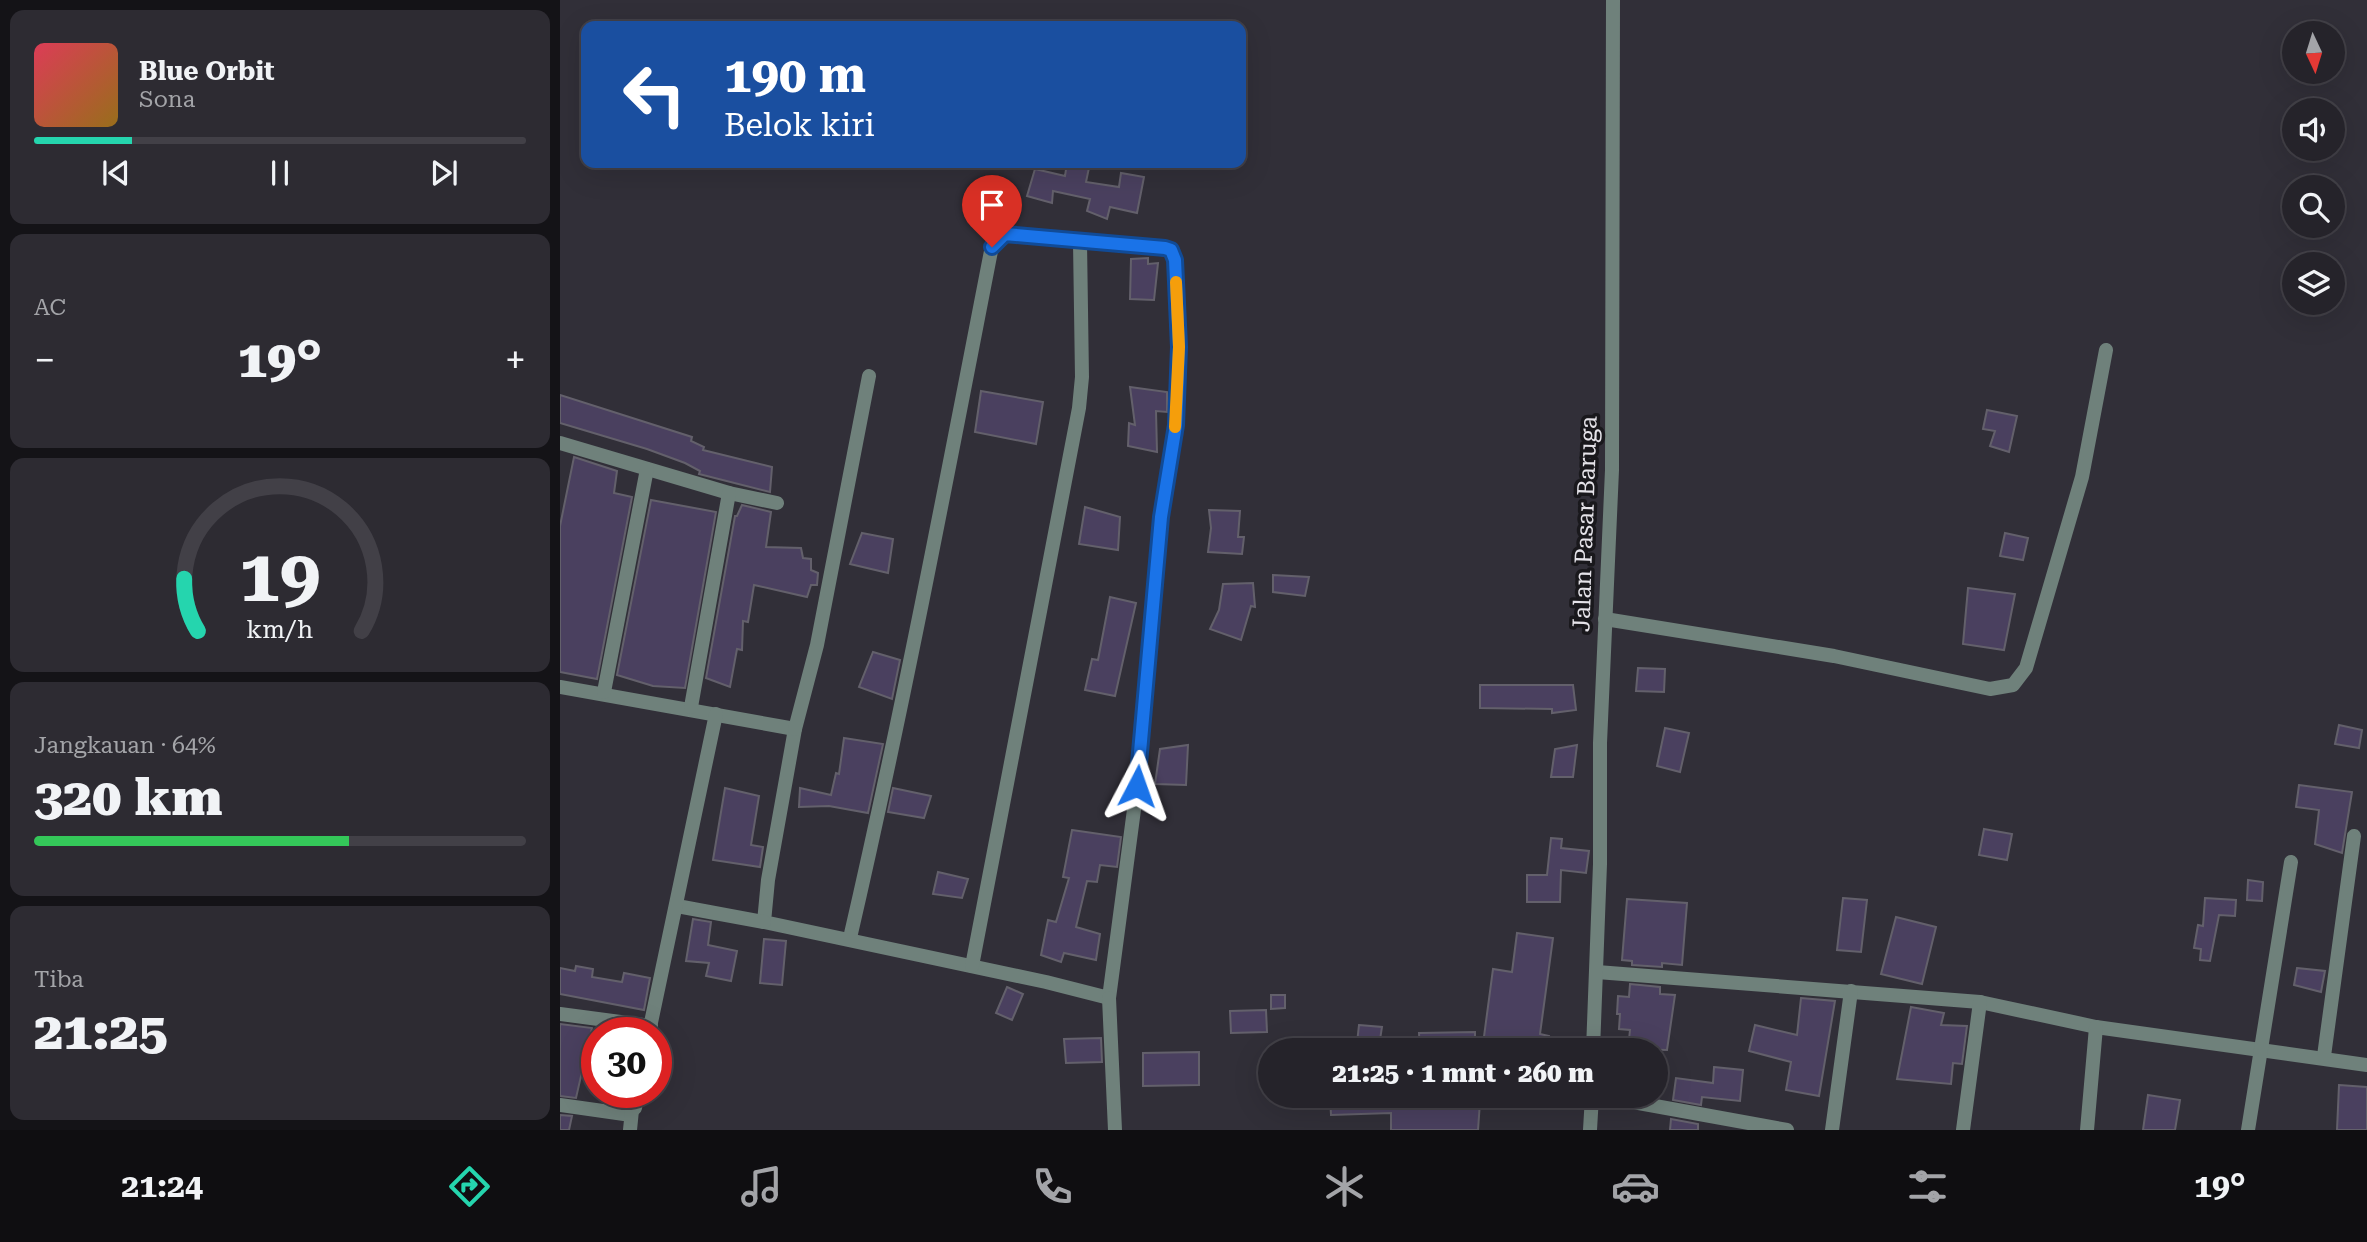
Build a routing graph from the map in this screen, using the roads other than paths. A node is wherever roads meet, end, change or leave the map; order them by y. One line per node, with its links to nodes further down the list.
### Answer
1 (1613, 0): 9 (street, Jalan Pasar Baruga)
2 (1080, 242): 19 (street); 20 (street); 23 (street)
3 (2106, 350): 9 (street)
4 (869, 376): 14 (street)
5 (561, 446): 6 (street)
6 (647, 469): 7 (street); 11 (street)
7 (729, 493): 8 (street); 12 (street)
8 (777, 503)
9 (1605, 619): 21 (street, Jalan Pasar Baruga)
10 (560, 687): 11 (street)
11 (604, 692): 12 (street)
12 (691, 708): 13 (street)
13 (716, 714): 14 (street); 17 (street)
14 (795, 729): 18 (street)
15 (2354, 836): 31 (street)
16 (2291, 862): 30 (street)
17 (677, 906): 18 (street); 26 (street)
18 (764, 922): 19 (street)
19 (850, 938): 20 (street)
20 (972, 966): 23 (street)
21 (1597, 972): 22 (street); 29 (street, Jalan Pasar Baruga)
22 (1851, 991): 24 (street); 41 (street)
23 (1108, 998): 38 (street)
24 (1980, 1002): 28 (street); 42 (street)
25 (560, 1014): 27 (street)
26 (653, 1017)
27 (581, 1018)
28 (2096, 1027): 30 (street); 43 (street)
29 (1594, 1038)
30 (2263, 1049): 31 (street); 44 (street)
31 (2324, 1056): 32 (street)
32 (2367, 1065)
33 (560, 1105): 36 (street)
34 (1591, 1108): 39 (street)
35 (1666, 1108): 40 (street)
36 (632, 1110): 37 (street)
37 (630, 1130)
38 (1115, 1130)
39 (1590, 1130)
40 (1787, 1130)
41 (1832, 1130)
42 (1963, 1130)
43 (2087, 1130)
44 (2248, 1130)

